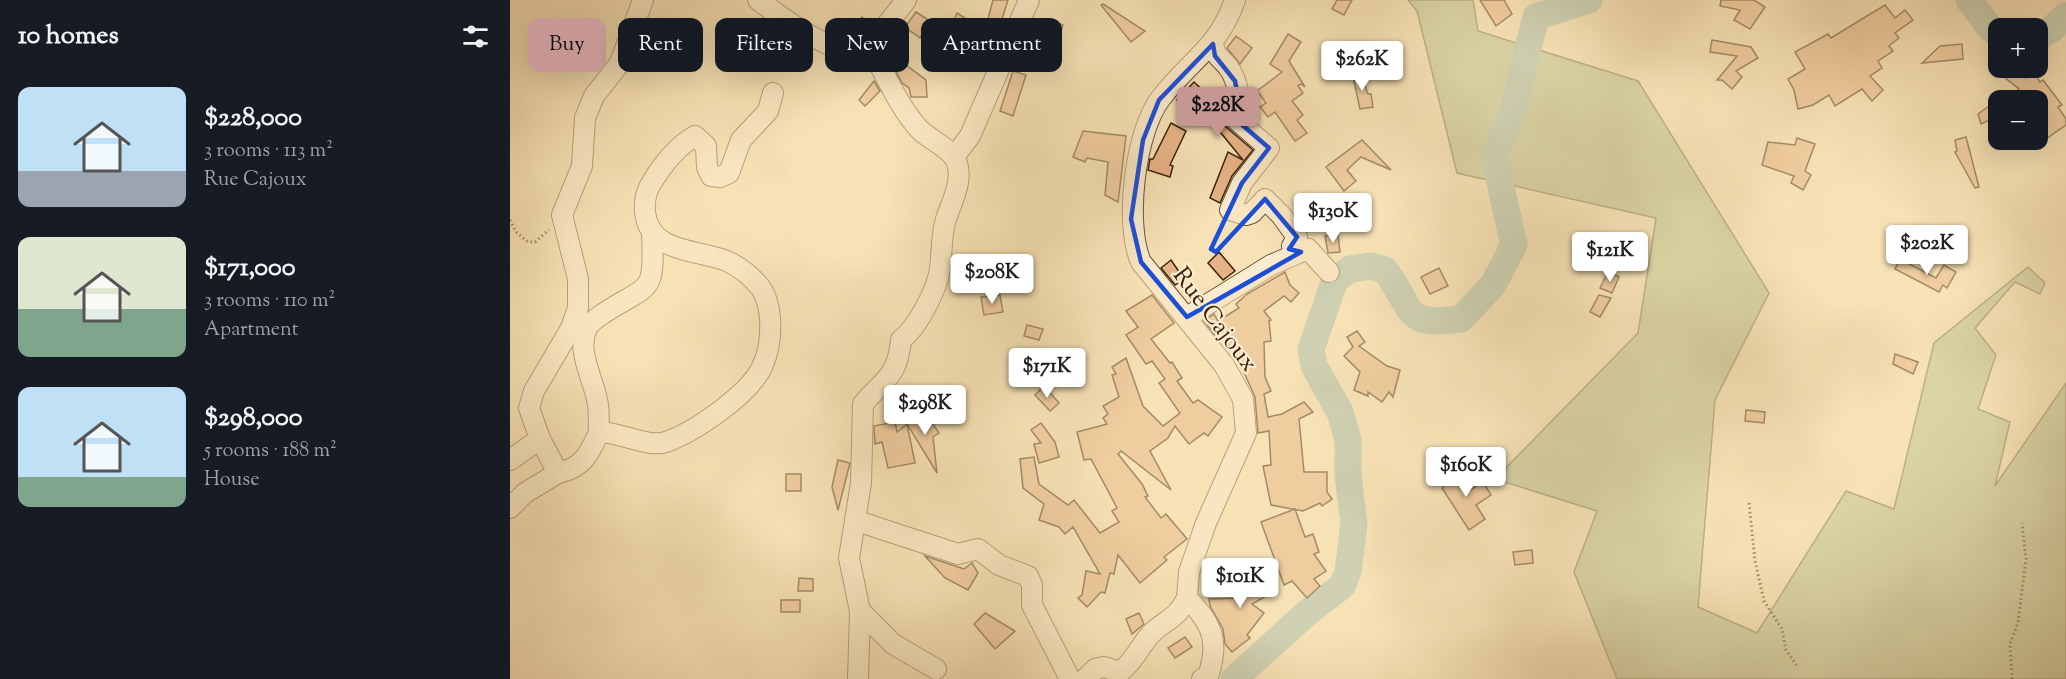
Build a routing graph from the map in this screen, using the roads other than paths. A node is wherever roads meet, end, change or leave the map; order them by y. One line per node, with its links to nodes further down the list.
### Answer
1 (643, 0): 17 (street)
2 (758, 0): 7 (street)
3 (906, 0): 6 (street)
4 (1029, 0): 11 (street)
5 (1235, 0): 8 (street, Rue Cajoux)
6 (891, 18)
7 (825, 43)
8 (1213, 45): 13 (street); 15 (street, Rue Cajoux)
9 (884, 72): 11 (street)
10 (773, 93): 12 (street)
11 (954, 157): 21 (street)
12 (652, 233): 16 (street); 16 (street)
13 (1301, 252): 14 (street); 15 (street)
14 (1329, 272)
15 (1186, 317): 22 (street, Rue Cajoux)
16 (599, 432): 19 (street)
17 (540, 439): 18 (street); 19 (street)
18 (510, 460)
19 (558, 473): 20 (street)
20 (510, 508)
21 (857, 521): 23 (street); 26 (street)
22 (1187, 598): 27 (street); 28 (street)
23 (860, 612): 24 (street); 25 (street)
24 (936, 669)
25 (858, 679)
26 (1070, 679)
27 (1085, 679)
28 (1202, 679)

